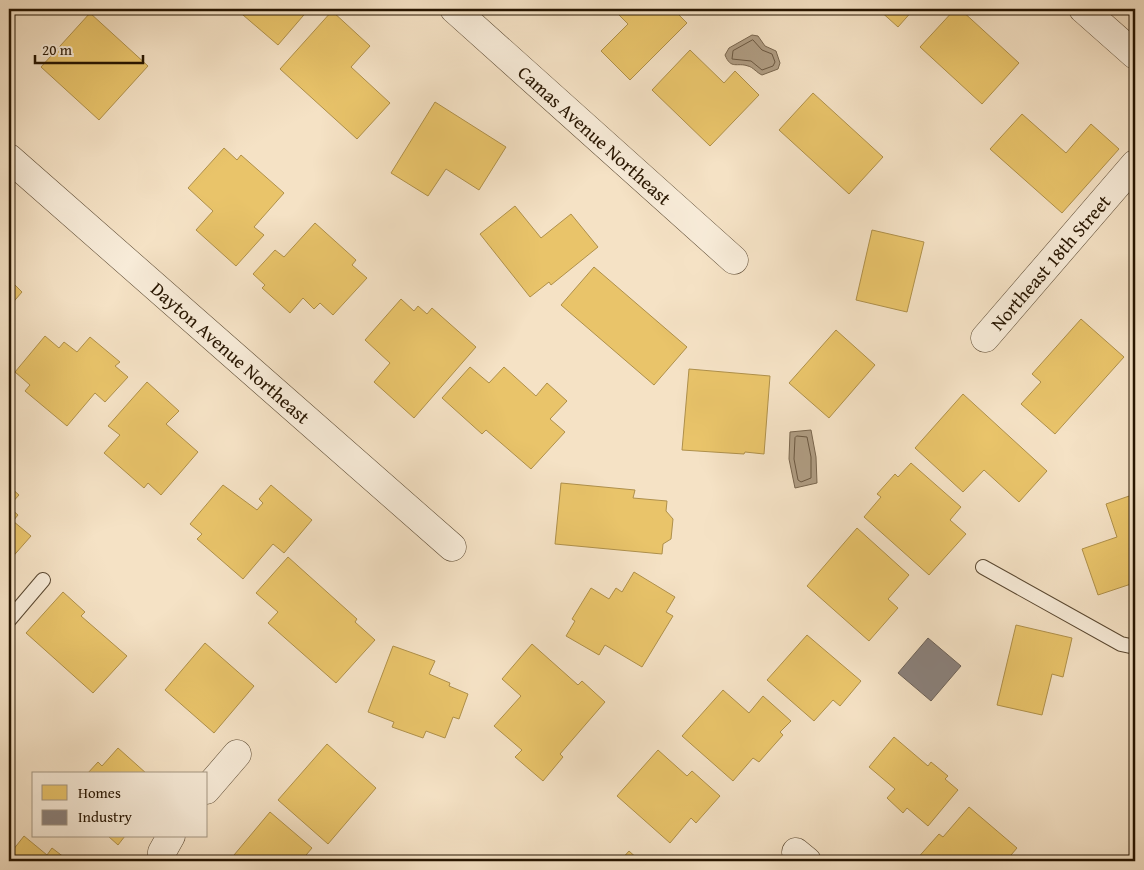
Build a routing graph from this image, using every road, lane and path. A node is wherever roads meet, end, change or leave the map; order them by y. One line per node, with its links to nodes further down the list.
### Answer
1 (454, 9): 6 (street, Camas Avenue Northeast)
2 (1083, 9): 3 (street)
3 (1135, 55)
4 (9, 158): 8 (street, Dayton Avenue Northeast)
5 (1135, 164): 7 (street, Northeast 18th Street)
6 (734, 260)
7 (985, 338)
8 (452, 547)
9 (984, 567): 12 (lane)
10 (43, 580): 11 (lane)
11 (9, 620)
12 (1135, 647)
13 (237, 754): 14 (street)
14 (208, 788)
15 (171, 838): 16 (street)
16 (161, 861)

